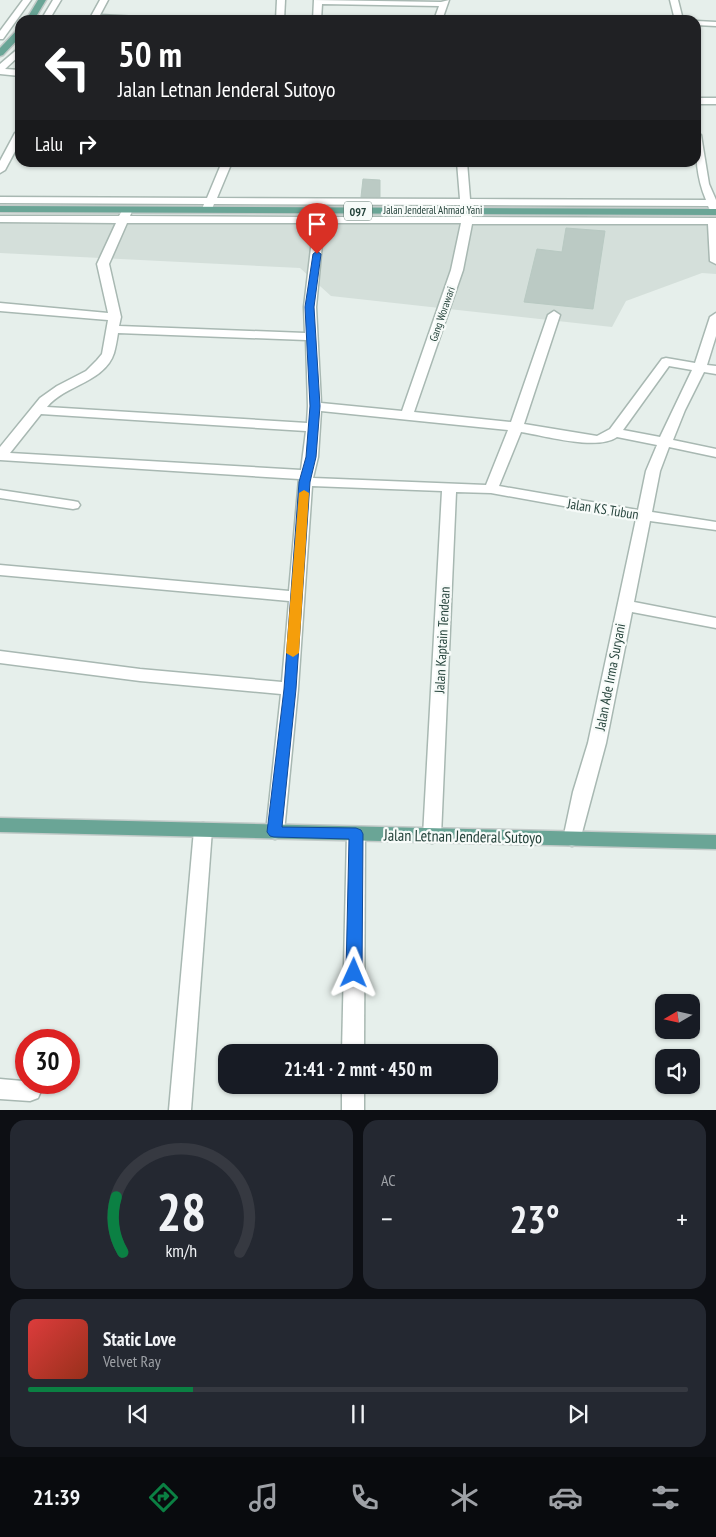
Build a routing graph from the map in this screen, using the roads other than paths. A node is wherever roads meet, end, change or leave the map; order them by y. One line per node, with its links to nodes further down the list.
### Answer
1 (27, 0): 11 (street)
2 (42, 0): 12 (main road)
3 (57, 0): 13 (street)
4 (104, 0): 14 (street)
5 (281, 0): 15 (street)
6 (674, 0): 18 (street)
7 (710, 0): 8 (street)
8 (716, 0)
9 (318, 1): 10 (street); 16 (street)
10 (444, 2): 17 (street)
11 (16, 15)
12 (33, 15)
13 (48, 15)
14 (96, 15)
15 (280, 15)
16 (317, 15)
17 (440, 15)
18 (678, 15)
19 (15, 16): 22 (street)
20 (701, 23): 21 (street)
21 (716, 24)
22 (0, 37)
23 (15, 37): 24 (main road)
24 (2, 50)
25 (15, 55): 26 (street)
26 (0, 70): 27 (street)
27 (15, 72)
28 (701, 101): 29 (street)
29 (716, 101)
30 (15, 144): 34 (street)
31 (225, 167): 36 (street)
32 (462, 167): 38 (street, Gang Worawari)
33 (701, 167): 40 (street)
34 (0, 170)
35 (0, 200): 36 (street)
36 (208, 205): 39 (main road); 41 (main road)
37 (0, 209): 41 (main road)
38 (466, 210): 39 (street); 39 (street); 40 (street); 40 (street); 53 (street, Gang Worawari)
39 (320, 211): 41 (street); 48 (street)
40 (715, 212): 43 (street)
41 (126, 214): 42 (street); 47 (street)
42 (0, 218)
43 (716, 261)
44 (0, 307): 47 (street)
45 (554, 315): 54 (street)
46 (716, 317): 49 (street, Jalan Ade Irma Suryani)
47 (114, 323): 48 (street); 52 (street)
48 (311, 337): 51 (street)
49 (700, 367): 50 (street); 56 (street); 57 (street, Jalan Ade Irma Suryani)
50 (716, 370)
51 (315, 406): 53 (street); 55 (street)
52 (37, 410): 55 (street); 59 (street)
53 (407, 415): 54 (street)
54 (516, 427): 56 (street); 62 (street)
55 (312, 428): 60 (street)
56 (615, 432): 57 (street)
57 (664, 442): 58 (street); 65 (street, Jalan Ade Irma Suryani)
58 (716, 453)
59 (0, 456): 60 (street)
60 (306, 479): 61 (street); 68 (street)
61 (449, 486): 62 (street); 77 (street, Jalan Kaptain Tendean)
62 (491, 489): 65 (street, Jalan KS Tubun)
63 (0, 494): 64 (street)
64 (73, 504)
65 (644, 515): 66 (street, Jalan KS Tubun); 69 (street, Jalan Ade Irma Suryani)
66 (716, 526)
67 (0, 570): 68 (street)
68 (296, 597): 72 (street)
69 (625, 605): 70 (street); 78 (street, Jalan Ade Irma Suryani)
70 (716, 622)
71 (0, 657): 72 (street)
72 (290, 689): 75 (street)
73 (0, 826): 74 (main road, Jalan Letnan Jenderal Sutoyo)
74 (203, 830): 75 (main road, Jalan Letnan Jenderal Sutoyo); 84 (street)
75 (274, 832): 76 (main road, Jalan Letnan Jenderal Sutoyo)
76 (356, 834): 77 (main road, Jalan Letnan Jenderal Sutoyo); 80 (street)
77 (432, 836): 78 (main road, Jalan Letnan Jenderal Sutoyo)
78 (572, 839): 79 (main road, Jalan Letnan Jenderal Sutoyo)
79 (716, 842)
80 (353, 1044)
81 (0, 1089): 82 (street)
82 (15, 1090)
83 (353, 1094): 85 (street)
84 (180, 1110)
85 (353, 1110)

